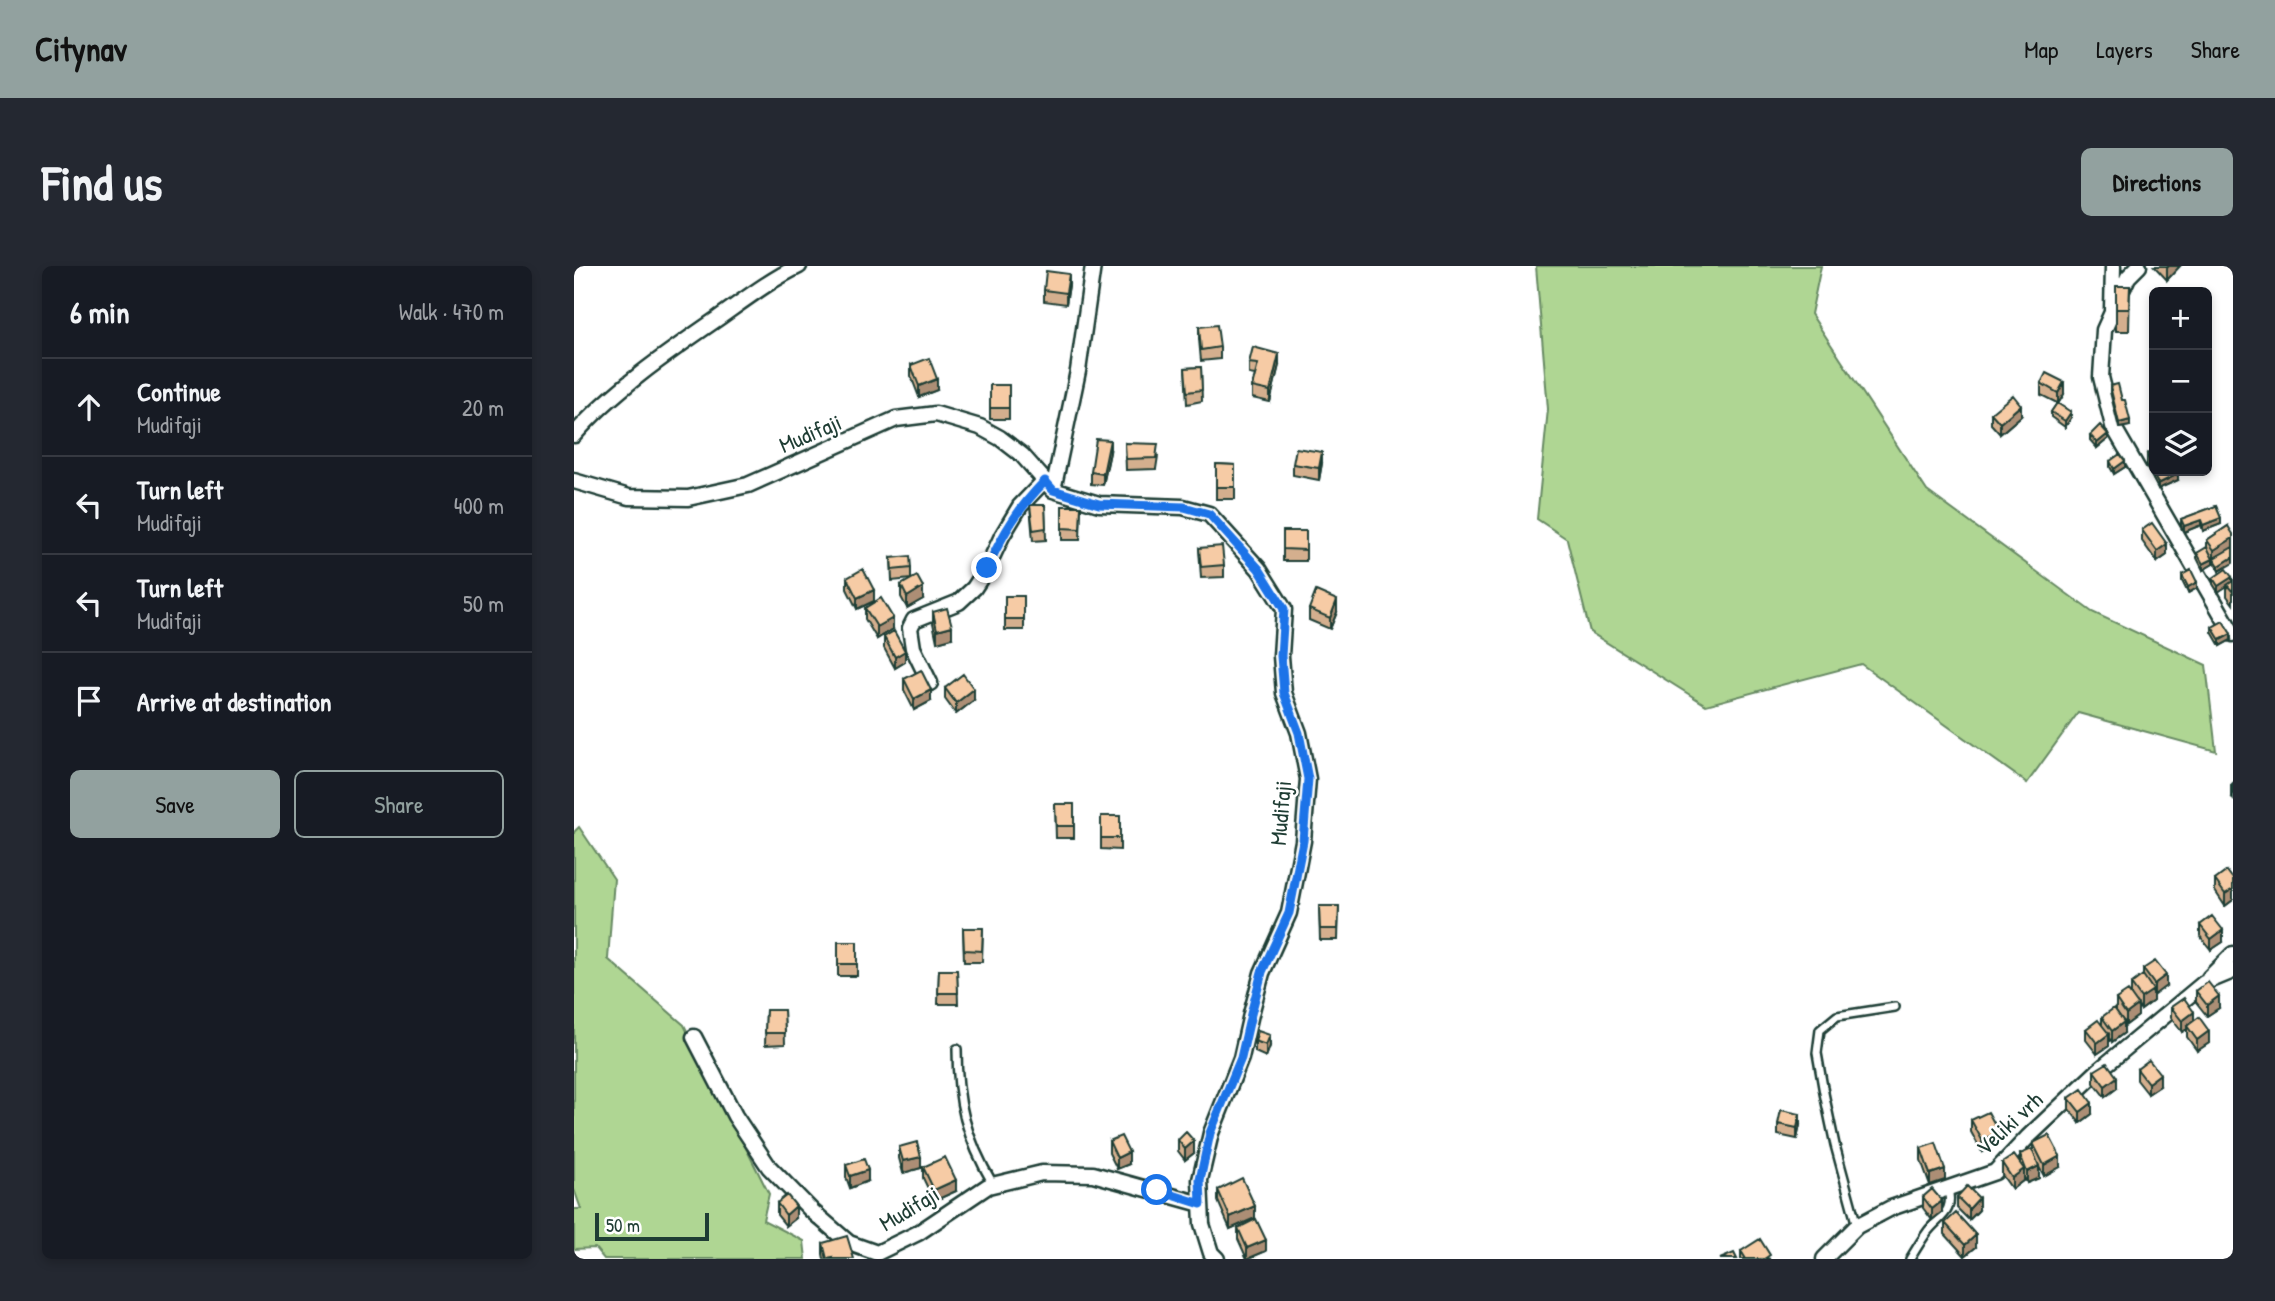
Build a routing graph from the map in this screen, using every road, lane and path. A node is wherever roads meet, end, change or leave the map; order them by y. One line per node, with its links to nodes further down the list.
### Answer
1 (799, 266): 6 (street)
2 (1094, 266): 8 (street)
3 (2113, 266): 5 (street)
4 (2139, 266): 5 (street)
5 (2112, 312): 9 (street)
6 (574, 435)
7 (574, 481): 8 (street, Mudifaji)
8 (1049, 485): 10 (street); 19 (street, Mudifaji)
9 (2233, 634)
10 (930, 683)
11 (2233, 954): 13 (street, Veliki vrh)
12 (2233, 971): 13 (street, Veliki vrh)
13 (2204, 983): 18 (street, Veliki vrh)
14 (1895, 1007): 20 (lane)
15 (694, 1037): 17 (street, Mudifaji)
16 (957, 1049): 17 (lane)
17 (993, 1185): 19 (street, Mudifaji)
18 (1948, 1188): 20 (street, Veliki vrh); 23 (lane)
19 (1201, 1204): 21 (street, Mudifaji)
20 (1857, 1226): 22 (street, Veliki vrh)
21 (1217, 1259)
22 (1824, 1259)
23 (1910, 1259)

